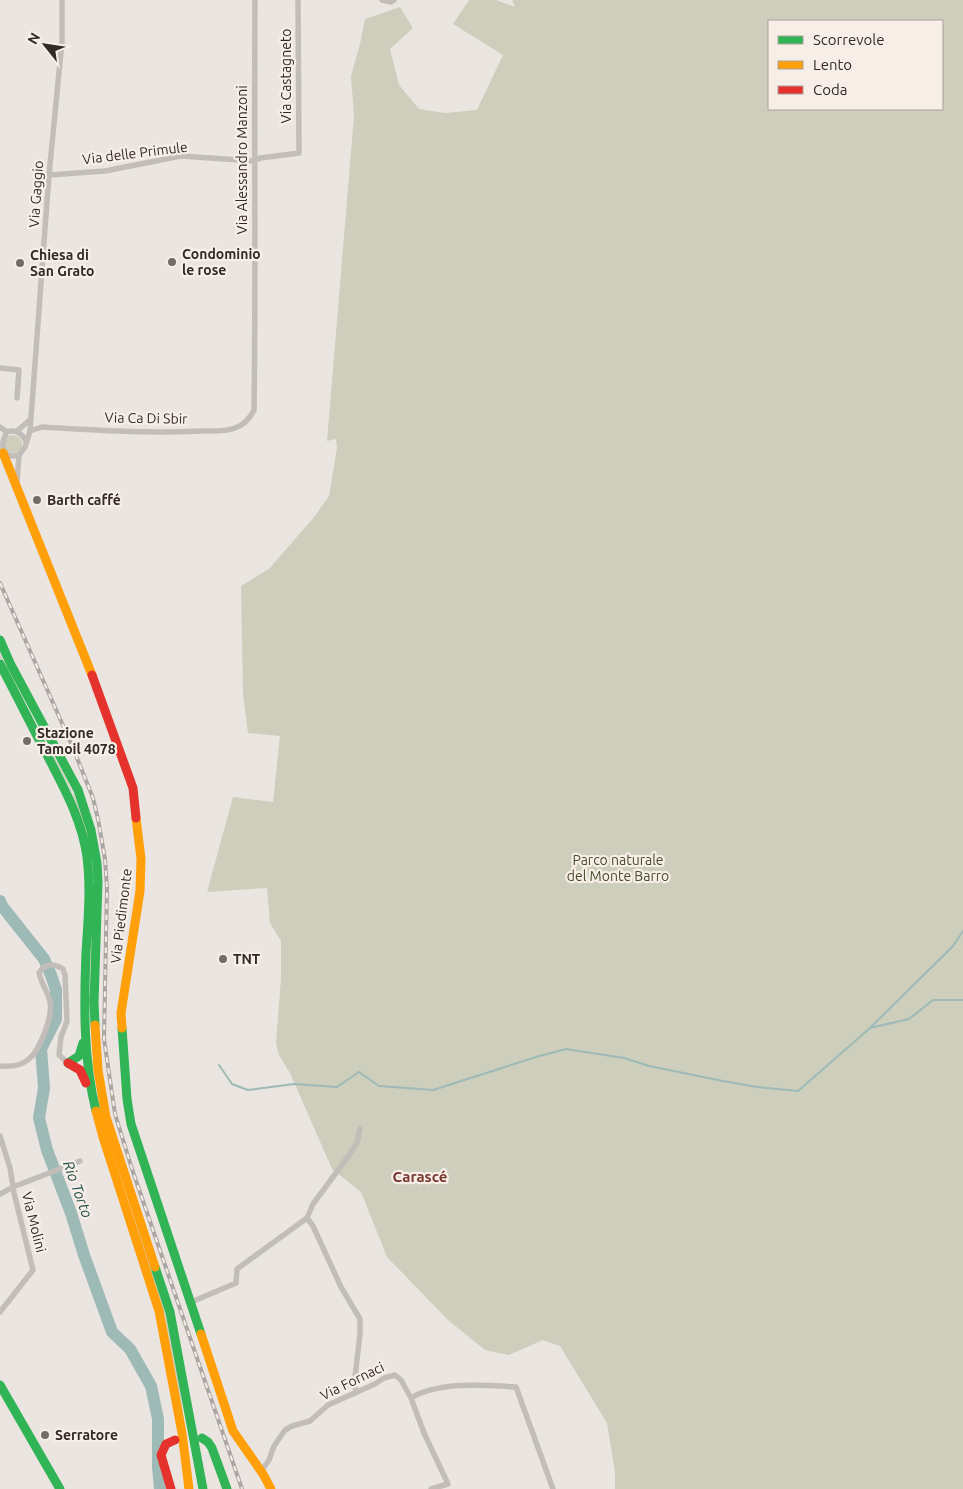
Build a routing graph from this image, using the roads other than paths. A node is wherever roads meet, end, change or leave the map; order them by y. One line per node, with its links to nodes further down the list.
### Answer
1 (62, 0): 8 (street, Via Gaggio)
2 (255, 0): 7 (street, Via Alessandro Manzoni)
3 (298, 0): 6 (street, Via Castagneto)
4 (382, 0): 5 (street)
5 (394, 0)
6 (298, 153): 7 (street, Via delle Primule)
7 (254, 161): 8 (street, Via delle Primule); 11 (street, Via Alessandro Manzoni)
8 (49, 175): 12 (street, Via Gaggio)
9 (0, 368): 10 (street)
10 (17, 398)
11 (254, 410): 15 (street, Via Ca Di Sbir)
12 (31, 420): 14 (street); 15 (street, Via Gaggio)
13 (0, 427): 16 (street)
14 (17, 431): 16 (street); 17 (street)
15 (30, 431): 17 (street, Via Gaggio)
16 (7, 432): 18 (street)
17 (26, 441): 19 (street)
18 (4, 453): 19 (street); 20 (main road, Via Piedimonte)
19 (19, 455): 20 (street, Via Piedimonte)
20 (16, 484): 33 (main road, Via Piedimonte)
21 (0, 640): 41 (main road)
22 (0, 664): 23 (main road)
23 (85, 1028): 24 (main road); 26 (main road)
24 (68, 1063): 25 (street); 26 (main road)
25 (0, 1066)
26 (94, 1102): 44 (main road)
27 (360, 1128): 32 (street)
28 (0, 1136): 30 (street, Via Molini)
29 (80, 1161): 30 (street, Via Molini)
30 (13, 1187): 31 (street, Via Molini); 34 (street, Via Molini)
31 (0, 1194)
32 (307, 1218): 33 (street); 36 (street)
33 (189, 1303): 40 (main road)
34 (0, 1312)
35 (0, 1384): 42 (main road)
36 (357, 1392): 37 (street, Via Fornaci); 40 (street, Via Fornaci)
37 (411, 1398): 47 (street); 48 (street)
38 (202, 1438): 45 (main road)
39 (175, 1440): 43 (main road)
40 (262, 1470): 46 (main road)
41 (203, 1488)
42 (60, 1489)
43 (171, 1489)
44 (189, 1489)
45 (227, 1489)
46 (271, 1489)
47 (431, 1489)
48 (553, 1489)

